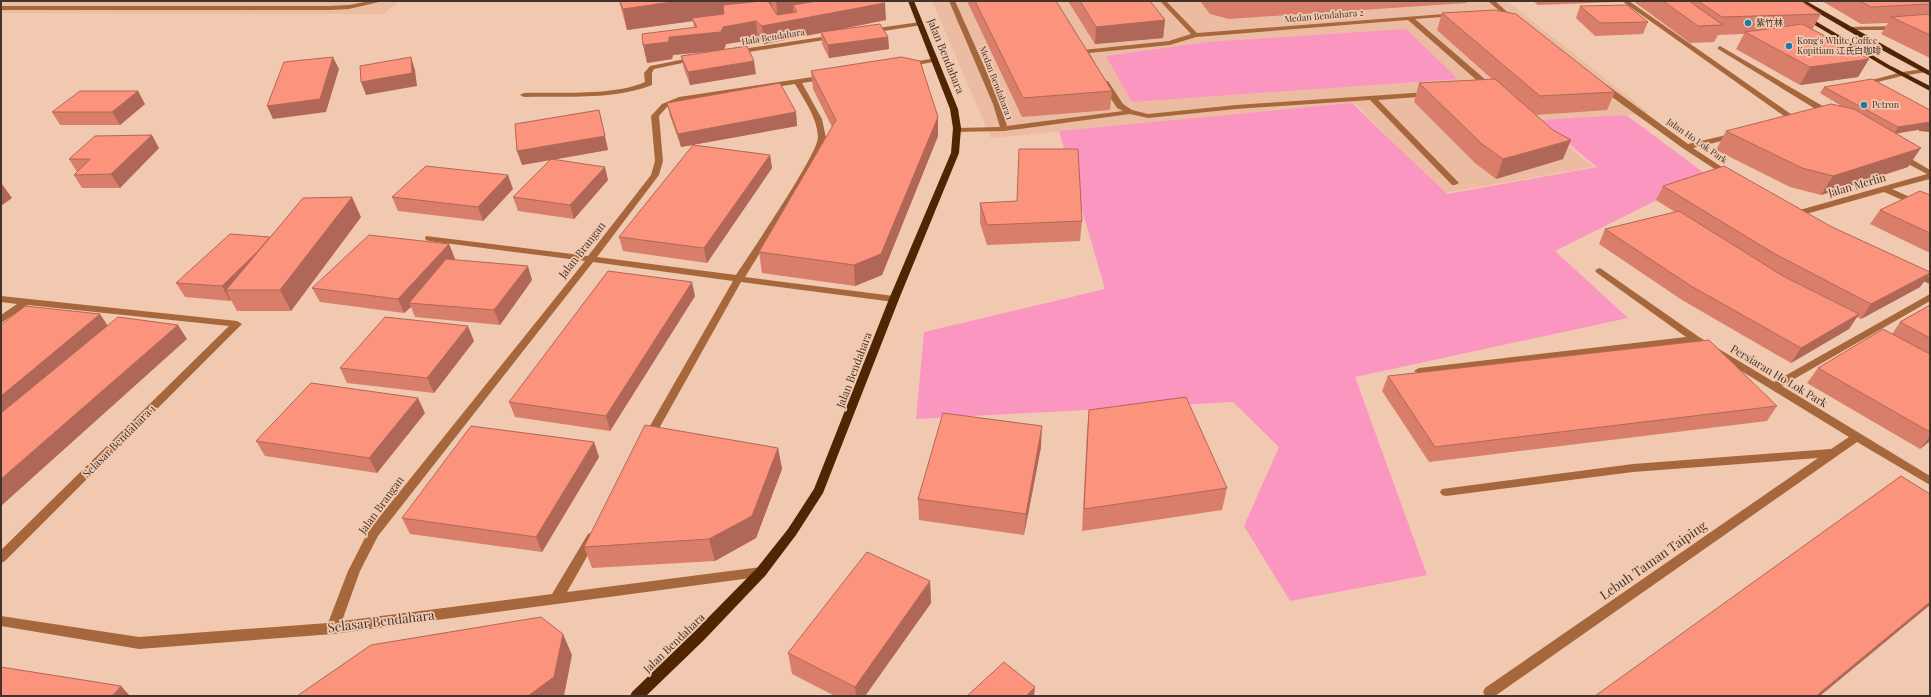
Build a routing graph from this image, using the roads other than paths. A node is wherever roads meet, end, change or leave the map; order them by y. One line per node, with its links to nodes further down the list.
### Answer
1 (87, 1): 14 (street)
2 (189, 1): 12 (street)
3 (288, 1): 13 (street)
4 (380, 1): 13 (street)
5 (911, 1): 18 (main road, Jalan Bendahara)
6 (952, 1): 44 (street, Medan Bendahara 1)
7 (1163, 1): 23 (street)
8 (1491, 1): 19 (street)
9 (1625, 1): 42 (street)
10 (1801, 1): 21 (main road)
11 (1, 8): 14 (street)
12 (178, 8): 13 (street); 14 (street)
13 (279, 8)
14 (76, 9)
15 (1463, 13): 17 (street, Medan Bendahara 2)
16 (1799, 13): 31 (main road)
17 (1410, 18): 23 (street, Medan Bendahara 2); 37 (street)
18 (920, 24): 22 (street); 28 (main road, Jalan Bendahara)
19 (1520, 24)
20 (1908, 27): 21 (street)
21 (1848, 29): 30 (main road)
22 (866, 32)
23 (1195, 35): 41 (street, Medan Bendahara 2)
24 (843, 36): 26 (street, Hala Bendahara)
25 (1720, 48): 43 (street)
26 (728, 54)
27 (705, 57): 39 (street)
28 (936, 60): 29 (street); 45 (main road, Jalan Bendahara)
29 (898, 66)
30 (1927, 72): 31 (street)
31 (1902, 74): 35 (street); 36 (main road)
32 (836, 75): 33 (street, Jalan Brangan)
33 (797, 81): 56 (street, Jalan Brangan); 59 (street)
34 (1595, 81): 47 (street, Jalan Ho Lok Park)
35 (1856, 88)
36 (1930, 89)
37 (1477, 90)
38 (1440, 93): 40 (street)
39 (524, 95)
40 (1372, 98): 41 (street); 51 (street)
41 (1130, 112): 44 (street)
42 (1794, 119)
43 (1837, 119)
44 (1004, 129): 45 (street, Medan Bendahara 1)
45 (957, 130): 63 (main road, Jalan Bendahara)
46 (1740, 133): 47 (street)
47 (1687, 147): 50 (street, Jalan Ho Lok Park)
48 (1890, 150): 49 (street)
49 (1930, 174): 52 (street, Jalan Merlin)
50 (1739, 181)
51 (1455, 183)
52 (1885, 189): 53 (street); 54 (street, Jalan Merlin)
53 (1930, 209)
54 (1804, 222)
55 (429, 238): 56 (street)
56 (591, 259): 59 (street); 81 (street, Jalan Brangan)
57 (1600, 271): 68 (street, Persiaran Ho Lok Park)
58 (1909, 271): 60 (street)
59 (739, 278): 63 (street); 72 (street)
60 (1930, 281)
61 (1930, 297): 70 (street)
62 (1, 299): 64 (street)
63 (894, 299): 78 (main road, Jalan Bendahara)
64 (26, 302): 65 (street); 66 (street)
65 (136, 313): 67 (street); 77 (street, Selasar Bendahara 1)
66 (1, 320)
67 (124, 324)
68 (1696, 339): 69 (street); 70 (street, Persiaran Ho Lok Park)
69 (1419, 372)
70 (1773, 388): 71 (street, Persiaran Ho Lok Park)
71 (1856, 437): 73 (street, Lebuh Taman Taiping); 74 (street, Persiaran Ho Lok Park)
72 (641, 450)
73 (1834, 453): 75 (street); 82 (street, Lebuh Taman Taiping)
74 (1930, 481)
75 (1446, 492)
76 (598, 525): 79 (street)
77 (1, 558)
78 (761, 572): 79 (street, Selasar Bendahara); 83 (main road, Jalan Bendahara)
79 (556, 599): 81 (street, Selasar Bendahara)
80 (1, 620): 81 (street, Selasar Bendahara)
81 (333, 628)
82 (1490, 692)
83 (637, 696)

